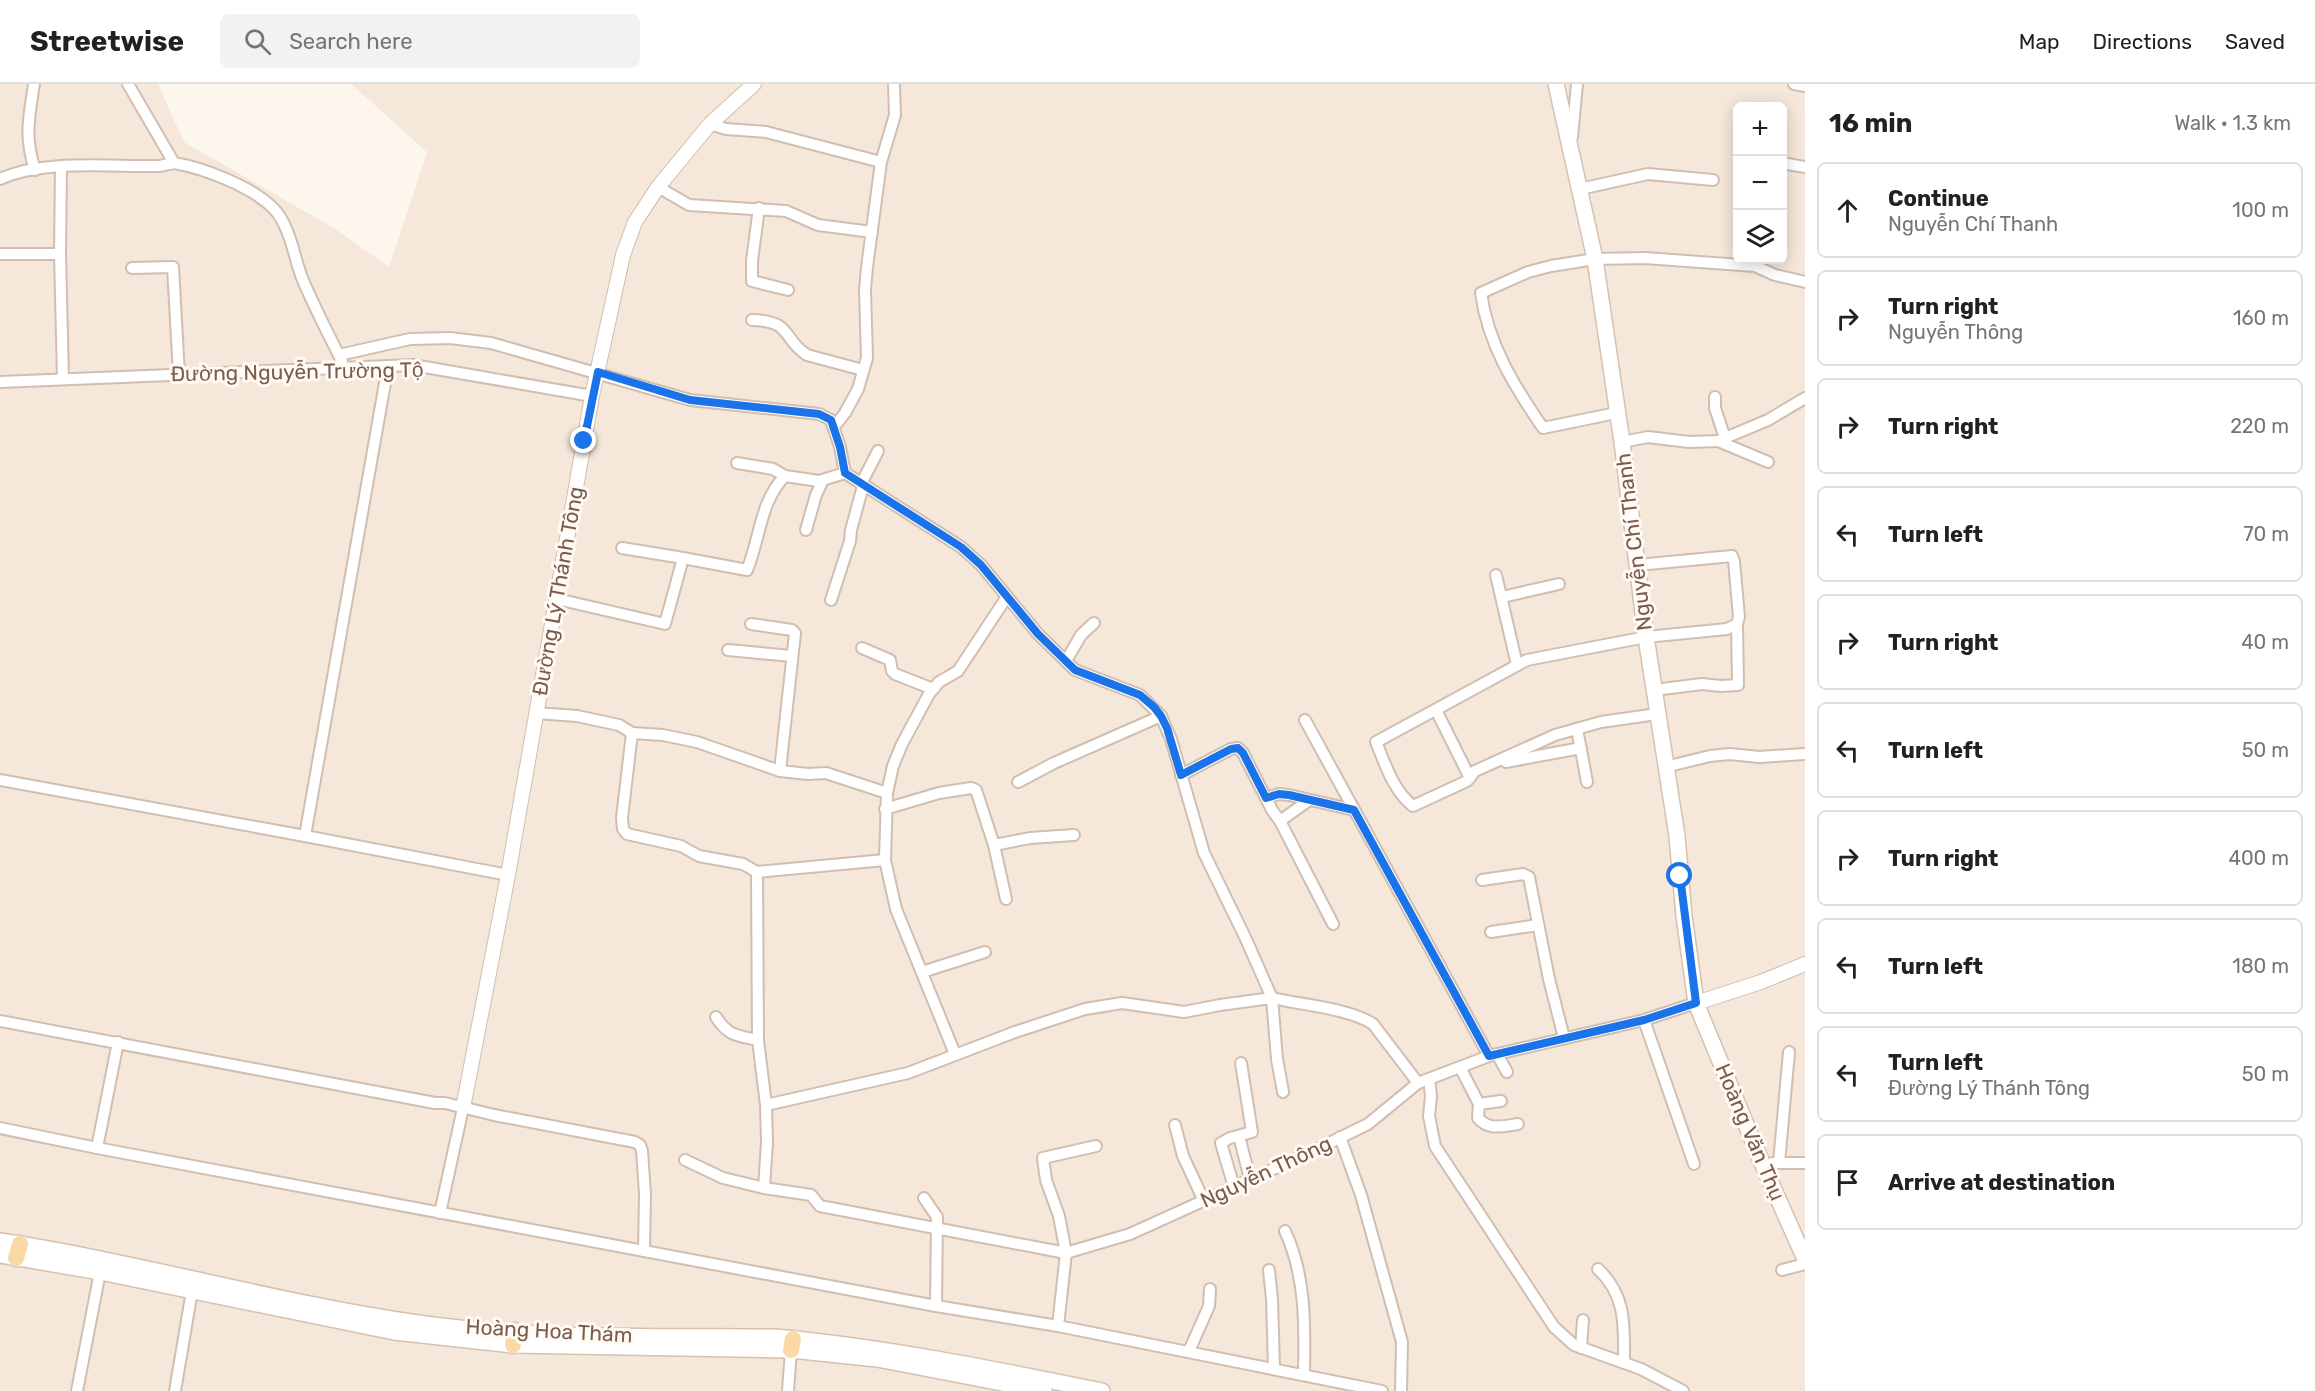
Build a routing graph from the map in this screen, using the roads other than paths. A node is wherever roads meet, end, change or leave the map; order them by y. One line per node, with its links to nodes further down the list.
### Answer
1 (34, 84): 16 (street)
2 (128, 84): 12 (street)
3 (754, 84): 9 (street, Đường Lý Thánh Tông)
4 (894, 84): 11 (street)
5 (1556, 84): 10 (main road, Nguyễn Chí Thanh)
6 (1577, 84): 10 (street)
7 (1794, 84): 8 (street)
8 (1805, 86)
9 (710, 124): 11 (street); 19 (street, Đường Lý Thánh Tông)
10 (1571, 145): 20 (main road, Nguyễn Chí Thanh)
11 (882, 162): 22 (street)
12 (174, 163): 14 (street); 30 (street)
13 (1787, 164): 15 (street)
14 (61, 167): 16 (street); 24 (street)
15 (1805, 167)
16 (35, 170): 17 (street)
17 (0, 180)
18 (1713, 180): 20 (street)
19 (658, 187): 21 (street); 34 (street, Đường Lý Thánh Tông)
20 (1580, 189): 25 (main road, Nguyễn Chí Thanh)
21 (759, 208): 22 (street); 28 (street)
22 (872, 232): 33 (street)
23 (0, 254): 24 (street)
24 (60, 254): 36 (street)
25 (1595, 259): 27 (street); 41 (main road, Nguyễn Chí Thanh); 41 (street)
26 (132, 268): 35 (street)
27 (1805, 282)
28 (788, 290)
29 (752, 320): 33 (street)
30 (339, 355): 32 (street); 34 (street)
31 (388, 366): 32 (street, Đường Nguyễn Trường Tộ); 38 (street, Đường Nguyễn Trường Tộ); 97 (street)
32 (345, 367): 35 (street, Đường Nguyễn Trường Tộ)
33 (863, 370): 42 (street)
34 (598, 372): 38 (street, Đường Lý Thánh Tông); 42 (street)
35 (179, 374): 36 (street, Đường Nguyễn Trường Tộ)
36 (63, 379): 37 (street, Đường Nguyễn Trường Tộ)
37 (0, 382)
38 (592, 396): 59 (street, Đường Lý Thánh Tông)
39 (1804, 397): 43 (street)
40 (1715, 398): 43 (street)
41 (1616, 413): 44 (main road, Nguyễn Chí Thanh)
42 (834, 427): 48 (street)
43 (1722, 440): 44 (street); 46 (street)
44 (1622, 442): 55 (main road, Nguyễn Chí Thanh)
45 (878, 451): 51 (street)
46 (1767, 462)
47 (737, 463): 49 (street)
48 (845, 473): 50 (street); 51 (street)
49 (785, 476): 50 (street); 54 (street)
50 (823, 480): 52 (street)
51 (862, 485): 60 (street); 61 (street)
52 (806, 530)
53 (622, 548): 54 (street)
54 (683, 558): 59 (street)
55 (1638, 565): 64 (street); 65 (main road, Nguyễn Chí Thanh)
56 (1496, 575): 58 (street)
57 (1559, 584): 58 (street)
58 (1502, 597): 70 (street)
59 (558, 598): 74 (street, Đường Lý Thánh Tông)
60 (1006, 598): 69 (street); 71 (street)
61 (831, 600)
62 (1094, 623): 69 (street)
63 (751, 624): 68 (street)
64 (1737, 624): 65 (street); 72 (street)
65 (1646, 637): 70 (street); 72 (main road, Nguyễn Chí Thanh)
66 (862, 648): 71 (street)
67 (728, 650): 68 (street)
68 (792, 656): 84 (street)
69 (1066, 661): 76 (street)
70 (1517, 665): 73 (street)
71 (933, 689): 90 (street)
72 (1654, 690): 75 (main road, Nguyễn Chí Thanh)
73 (1436, 710): 86 (street); 86 (street)
74 (536, 713): 79 (street); 101 (street, Đường Lý Thánh Tông)
75 (1657, 714): 78 (street); 83 (main road, Nguyễn Chí Thanh)
76 (1161, 716): 85 (street); 88 (street)
77 (1305, 720): 94 (street)
78 (1577, 729): 80 (street); 82 (street)
79 (632, 733): 84 (street); 100 (street)
80 (1581, 747): 82 (street); 89 (street)
81 (1805, 754): 83 (street)
82 (1488, 765): 86 (street)
83 (1665, 767): 111 (main road, Nguyễn Chí Thanh)
84 (780, 771): 90 (street)
85 (1181, 775): 91 (street); 110 (street)
86 (1470, 778)
87 (0, 780): 97 (street)
88 (1018, 782)
89 (1587, 782)
90 (887, 794): 93 (street)
91 (1266, 798): 92 (street); 95 (street)
92 (1308, 801): 94 (street); 95 (street)
93 (885, 809): 98 (street); 99 (street)
94 (1354, 810): 120 (street)
95 (1281, 821): 104 (street)
96 (1074, 835): 98 (street)
97 (305, 836): 101 (street)
98 (994, 845): 103 (street)
99 (885, 860): 100 (street); 109 (street)
100 (757, 872): 116 (street)
101 (508, 875): 129 (street, Đường Lý Thánh Tông)
102 (1482, 880): 105 (street)
103 (1006, 899)
104 (1333, 924)
105 (1538, 925): 106 (street); 115 (street)
106 (1491, 932)
107 (985, 952): 109 (street)
108 (1805, 964): 111 (street)
109 (921, 972): 119 (street)
110 (1272, 998): 119 (street); 124 (street); 125 (street)
111 (1696, 1003): 113 (street, Nguyễn Thông); 138 (main road, Hoàng Văn Thụ)
112 (716, 1017): 116 (street)
113 (1644, 1020): 115 (street, Nguyễn Thông); 141 (street)
114 (0, 1021): 117 (street)
115 (1564, 1038): 120 (street, Nguyễn Thông)
116 (758, 1040): 128 (street)
117 (118, 1042): 129 (street); 136 (street)
118 (1790, 1052): 139 (street)
119 (955, 1054): 128 (street)
120 (1493, 1055): 122 (street, Nguyễn Thông); 123 (street)
121 (1241, 1063): 133 (street)
122 (1460, 1067): 124 (street, Nguyễn Thông); 127 (street)
123 (1508, 1072)
124 (1424, 1081): 134 (street, Nguyễn Thông); 167 (street)
125 (1283, 1092)
126 (1502, 1101): 127 (street)
127 (1479, 1104): 130 (street)
128 (766, 1105): 144 (street)
129 (463, 1108): 147 (street); 151 (street)
130 (1518, 1124)
131 (1175, 1125): 146 (street)
132 (0, 1128): 136 (street)
133 (1239, 1136): 142 (street); 143 (street)
134 (1340, 1137): 142 (street, Nguyễn Thông); 178 (street)
135 (1096, 1146): 153 (street)
136 (97, 1148): 147 (street)
137 (685, 1160): 144 (street, Nguyễn Thông)
138 (1762, 1163): 139 (street); 154 (main road, Hoàng Văn Thụ)
139 (1779, 1163): 140 (street)
140 (1805, 1163)
141 (1694, 1164)
142 (1250, 1179): 143 (street, Nguyễn Thông)
143 (1234, 1187): 146 (street, Nguyễn Thông)
144 (764, 1188): 148 (street, Nguyễn Thông)
145 (924, 1198): 148 (street)
146 (1203, 1201): 153 (street, Nguyễn Thông)
147 (440, 1213): 151 (street)
148 (938, 1230): 153 (street, Nguyễn Thông); 162 (street)
149 (1285, 1231): 171 (street)
150 (0, 1241): 152 (main road, Hoàng Hoa Thám)
151 (644, 1251): 162 (street)
152 (12, 1252): 159 (main road, Hoàng Hoa Thám); 165 (main road, Hoàng Hoa Thám)
153 (1066, 1253): 164 (street)
154 (1805, 1259)
155 (1805, 1264): 158 (street)
156 (1598, 1269): 169 (street)
157 (1269, 1270): 170 (street)
158 (1782, 1270)
159 (100, 1272): 161 (main road, Hoàng Hoa Thám); 172 (street)
160 (1210, 1289): 168 (street)
161 (192, 1291): 165 (main road, Hoàng Hoa Thám); 173 (street)
162 (936, 1306): 164 (street)
163 (1583, 1320): 167 (street)
164 (1058, 1326): 168 (street)
165 (514, 1338): 166 (main road, Hoàng Hoa Thám)
166 (792, 1344): 174 (street); 175 (main road, Hoàng Hoa Thám); 176 (main road, Hoàng Hoa Thám)
167 (1581, 1348): 169 (street)
168 (1189, 1352): 170 (street)
169 (1624, 1363): 179 (street)
170 (1274, 1368): 171 (street)
171 (1304, 1375): 177 (street)
172 (81, 1390)
173 (175, 1391)
174 (788, 1391)
175 (1044, 1391)
176 (1102, 1391)
177 (1382, 1391)
178 (1401, 1391)
179 (1683, 1391)

